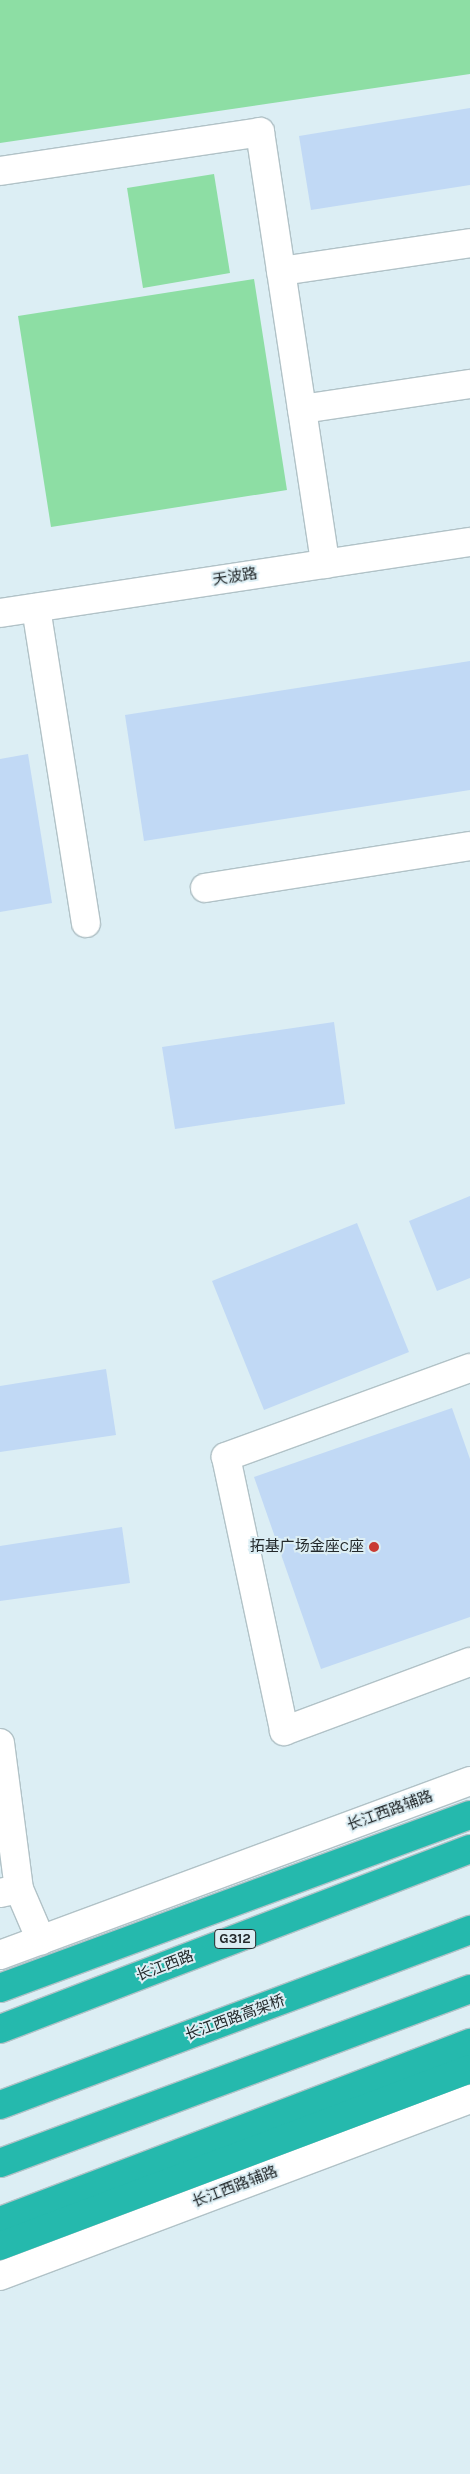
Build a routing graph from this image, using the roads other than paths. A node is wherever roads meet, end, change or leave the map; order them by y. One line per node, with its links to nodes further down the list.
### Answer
1 (0, 171): 3 (street)
2 (470, 243): 3 (street)
3 (281, 271): 5 (street)
4 (470, 384): 5 (street)
5 (302, 409): 7 (street)
6 (470, 542): 7 (street, 天波路)
7 (325, 564): 8 (street, 天波路)
8 (36, 608): 9 (street, 天波路); 12 (street)
9 (0, 613)
10 (470, 846): 11 (street)
11 (205, 888)
12 (86, 923)
13 (470, 1368): 14 (street)
14 (470, 1662)
15 (0, 1743): 19 (street)
16 (470, 1781): 21 (street, 长江西路辅路)
17 (470, 1815): 23 (highway)
18 (470, 1850): 25 (highway, 长江西路 / G312)
19 (10, 1891): 21 (street)
20 (470, 1930): 29 (highway, 长江西路高架桥)
21 (41, 1940): 22 (street, 长江西路辅路)
22 (0, 1955)
23 (0, 1988)
24 (470, 1989): 30 (highway)
25 (0, 2029)
26 (470, 2043): 31 (highway)
27 (470, 2069): 32 (highway)
28 (470, 2099): 33 (street, 长江西路辅路)
29 (0, 2105)
30 (0, 2163)
31 (0, 2220)
32 (0, 2246)
33 (0, 2276)

